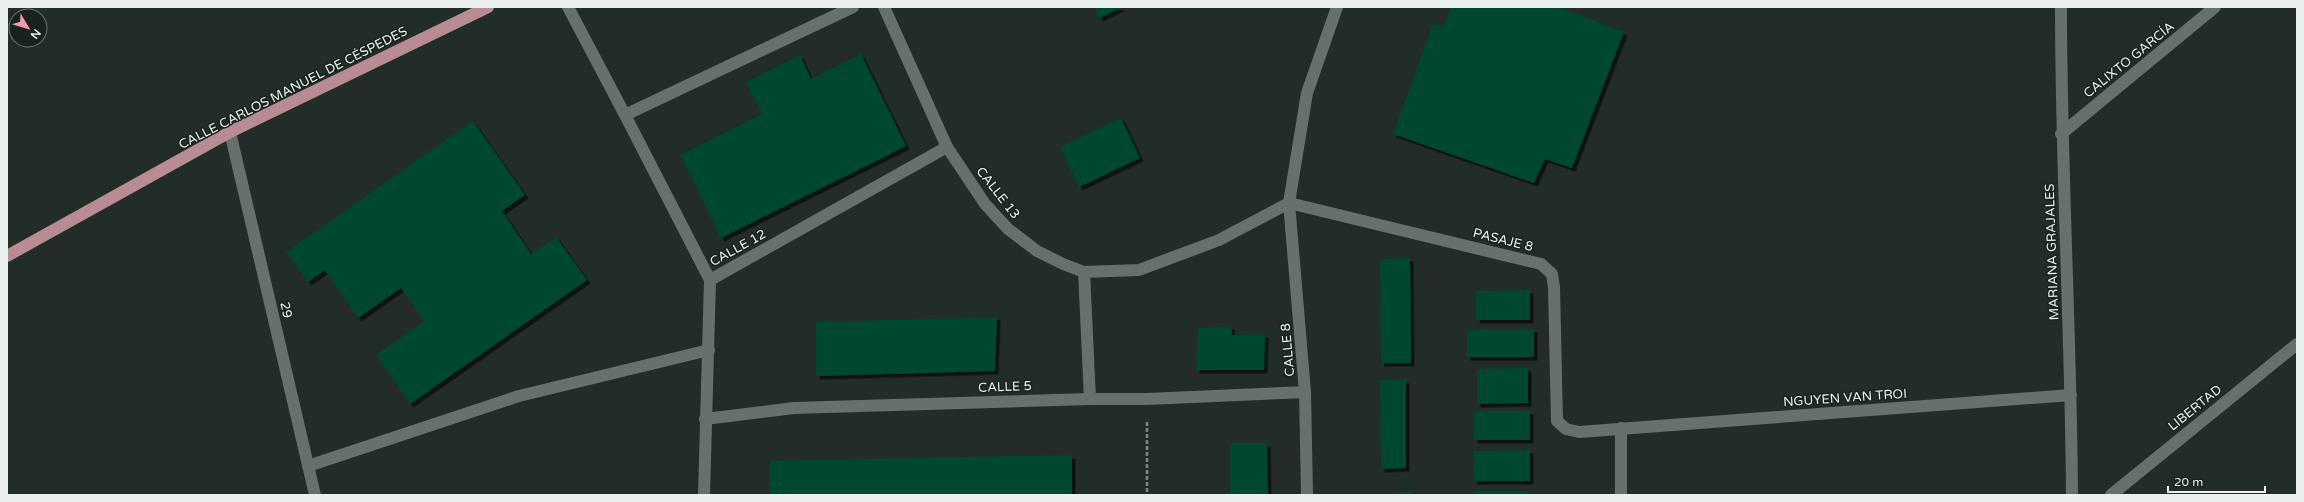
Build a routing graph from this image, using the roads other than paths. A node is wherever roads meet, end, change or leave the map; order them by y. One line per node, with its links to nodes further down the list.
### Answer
1 (488, 7): 9 (main road, CALLE CARLOS MANUEL DE CÉSPEDES)
2 (568, 7): 8 (street)
3 (853, 7): 8 (street)
4 (884, 7): 11 (street, CALLE 13)
5 (1337, 7): 12 (street, CALLE 8)
6 (2061, 7): 10 (street, MARIANA GRAJALES)
7 (2215, 7): 10 (street, CALIXTO GARCÍA)
8 (625, 115): 15 (street)
9 (230, 132): 13 (main road, CALLE CARLOS MANUEL DE CÉSPEDES); 24 (street, 29)
10 (2061, 134): 19 (street, MARIANA GRAJALES)
11 (947, 147): 14 (street, CALLE 13); 15 (street, CALLE 12)
12 (1289, 203): 14 (street, CALLE 13); 18 (street, CALLE 8); 23 (street, PASAJE 8)
13 (7, 256)
14 (1084, 272): 20 (street)
15 (710, 280): 17 (street, CALLE 12)
16 (2297, 344): 30 (street, LIBERTAD)
17 (709, 350): 21 (street, CALLE 12); 24 (street)
18 (1306, 392): 20 (street, CALLE 5); 27 (street, CALLE 8)
19 (2072, 395): 22 (street, NGUYEN VAN TROI); 29 (street, MARIANA GRAJALES)
20 (1090, 398): 21 (street, CALLE 5)
21 (705, 419): 26 (street, CALLE 12)
22 (1621, 428): 23 (street, NGUYEN VAN TROI); 28 (street)
23 (1566, 429)
24 (308, 466): 25 (street, 29)
25 (315, 495)
26 (704, 495)
27 (1307, 495)
28 (1621, 495)
29 (2072, 495)
30 (2111, 495)

